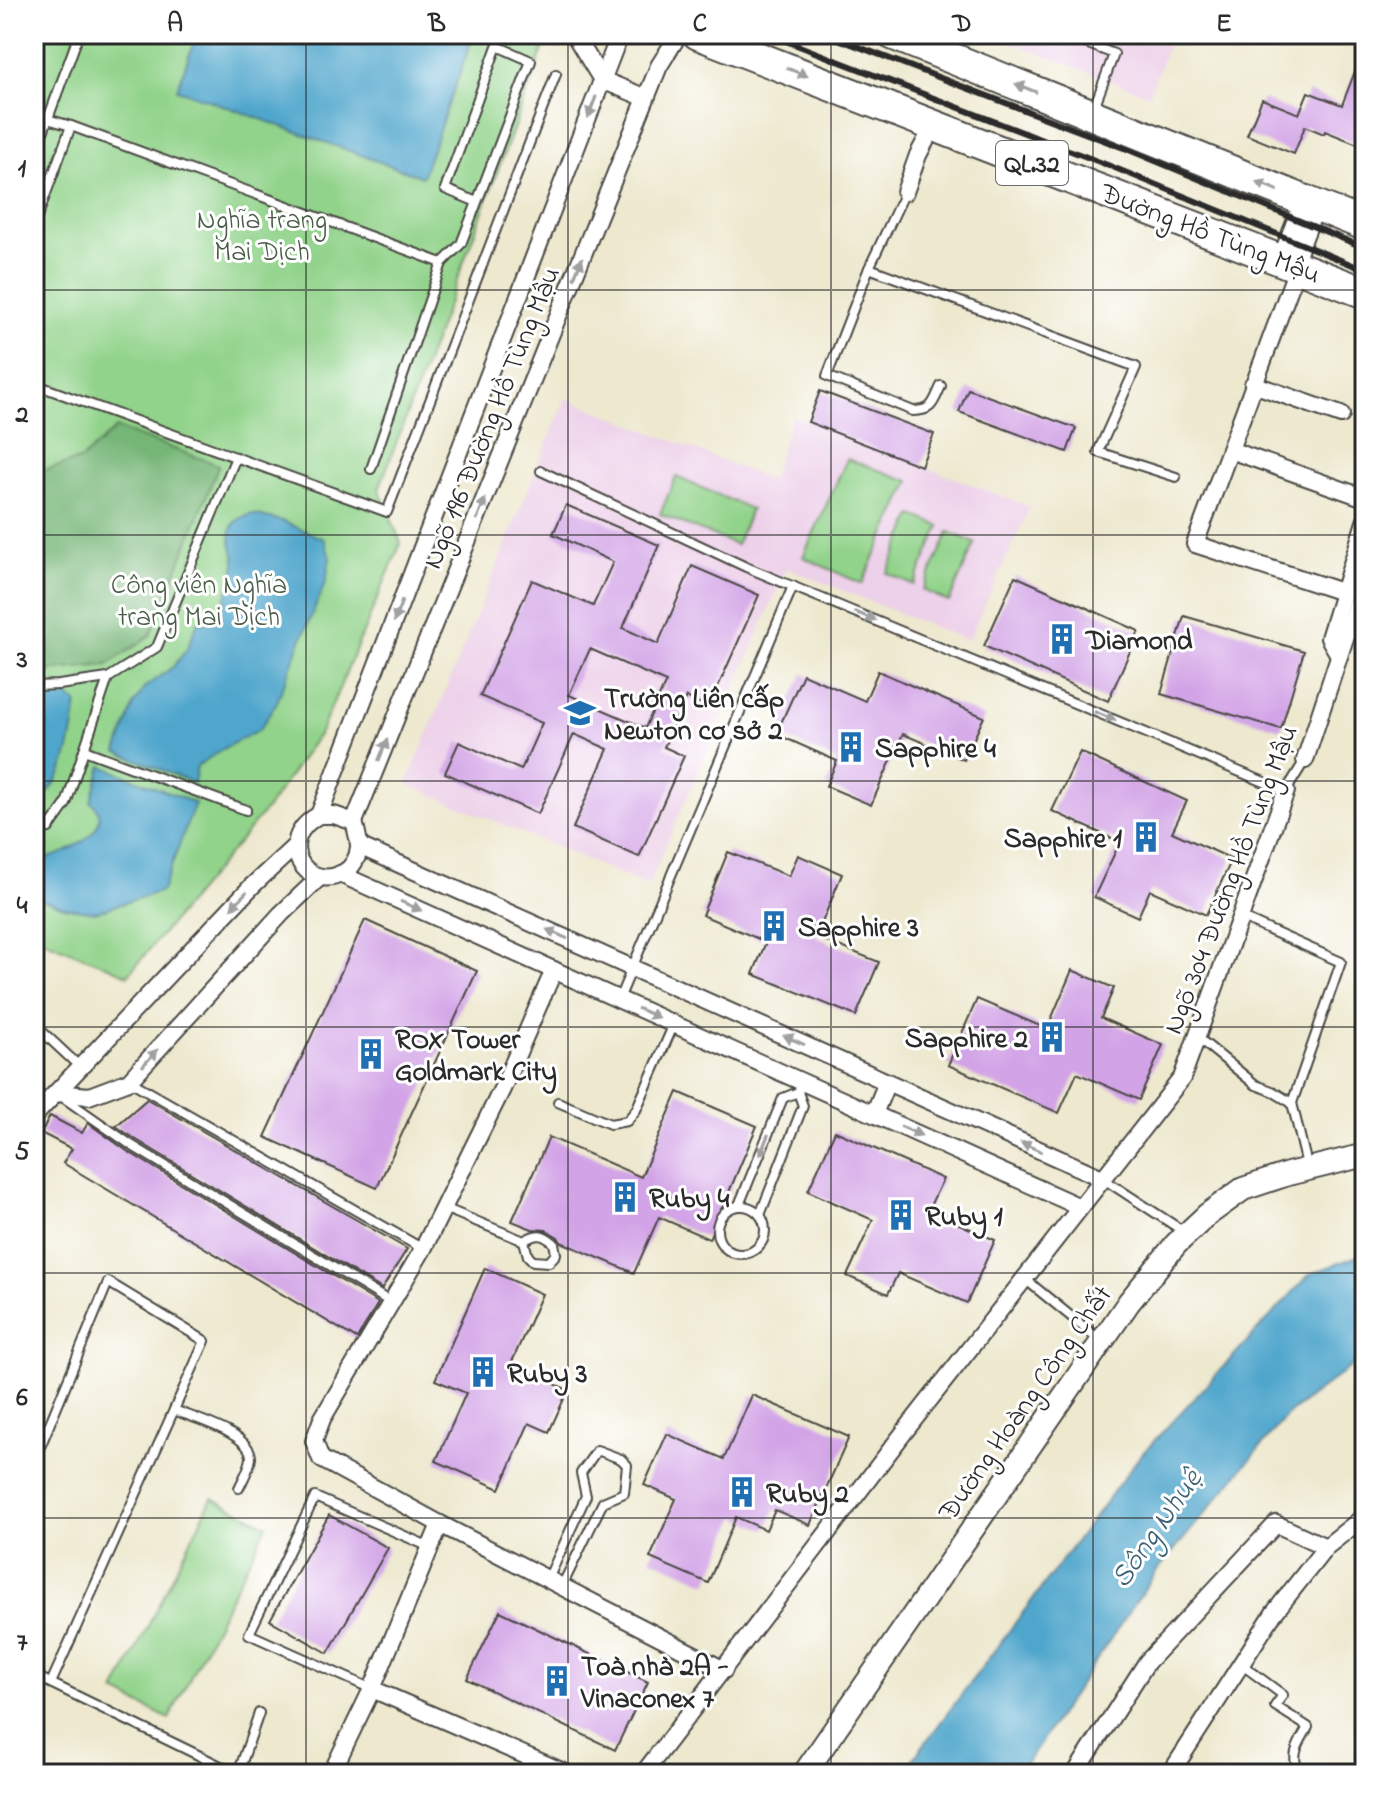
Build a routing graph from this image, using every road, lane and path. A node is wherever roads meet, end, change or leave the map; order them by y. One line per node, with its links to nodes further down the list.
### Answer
1 (79, 34): 13 (lane)
2 (574, 34): 9 (street)
3 (620, 34): 9 (street, Ngõ 196 Đường Hồ Tùng Mậu)
4 (679, 34): 10 (street, Ngõ 196 Đường Hồ Tùng Mậu)
5 (698, 34): 14 (highway, Đường Hồ Tùng Mậu / QL.32, one-way to 14)
6 (892, 34): 11 (highway, QL.32, one-way to 6)
7 (1062, 34): 11 (lane)
8 (556, 74): 31 (lane)
9 (602, 80): 10 (street); 47 (street, Ngõ 196 Đường Hồ Tùng Mậu, one-way to 47)
10 (646, 98): 48 (street, Ngõ 196 Đường Hồ Tùng Mậu, one-way to 10)
11 (1091, 114): 19 (highway, QL.32, one-way to 11)
12 (34, 115): 13 (lane)
13 (48, 118): 15 (lane); 16 (lane)
14 (934, 125): 17 (street); 23 (highway, Đường Hồ Tùng Mậu / QL.32)
15 (71, 126): 21 (lane); 22 (lane)
16 (34, 157)
17 (905, 192): 24 (lane)
18 (477, 202): 18 (lane); 22 (lane)
19 (1310, 203): 20 (highway, QL.32); 23 (highway)
20 (1365, 225)
21 (34, 226)
22 (442, 263): 32 (lane)
23 (1293, 264): 25 (highway, Đường Hồ Tùng Mậu / QL.32); 27 (street)
24 (869, 268): 28 (lane); 34 (lane)
25 (1365, 293)
26 (34, 384): 31 (lane)
27 (1253, 384): 29 (street); 30 (street)
28 (941, 386)
29 (1341, 415)
30 (1230, 450): 35 (street); 39 (street)
31 (236, 457): 41 (lane)
32 (371, 469)
33 (541, 471): 38 (lane)
34 (1176, 477)
35 (1365, 498)
36 (1365, 522): 39 (street)
37 (1364, 583): 40 (street, Ngõ 304 Đường Hồ Tùng Mậu)
38 (793, 586): 45 (lane, one-way to 45); 55 (lane)
39 (1342, 592): 40 (street)
40 (1339, 655): 44 (street, Ngõ 304 Đường Hồ Tùng Mậu)
41 (108, 678): 42 (lane); 43 (lane)
42 (34, 686)
43 (84, 750): 46 (lane); 49 (lane)
44 (1305, 760): 45 (lane, Ngõ 304 Đường Hồ Tùng Mậu)
45 (1286, 791): 54 (street, Ngõ 304 Đường Hồ Tùng Mậu)
46 (246, 810)
47 (319, 815): 48 (street); 50 (street)
48 (354, 822): 51 (street)
49 (34, 831)
50 (295, 846): 53 (street); 61 (street, one-way to 61)
51 (359, 846): 52 (street); 55 (street, one-way to 51)
52 (340, 874): 53 (street); 56 (street, one-way to 56)
53 (320, 877): 62 (street, one-way to 53)
54 (1240, 917): 60 (street, Ngõ 304 Đường Hồ Tùng Mậu); 67 (lane)
55 (632, 968): 57 (lane); 63 (street, one-way to 55)
56 (554, 970): 57 (street); 75 (street)
57 (619, 999): 59 (street, one-way to 59)
58 (34, 1024): 61 (lane)
59 (674, 1024): 64 (street); 66 (lane)
60 (1197, 1037): 67 (lane); 72 (street, Ngõ 304 Đường Hồ Tùng Mậu)
61 (80, 1068): 65 (street)
62 (129, 1081): 65 (street); 79 (lane)
63 (887, 1082): 68 (street); 72 (street, one-way to 63)
64 (800, 1087): 68 (street); 73 (lane, one-way to 73); 76 (lane)
65 (57, 1093): 69 (street); 81 (lane)
66 (558, 1102)
67 (1292, 1103): 71 (lane)
68 (874, 1114): 74 (street, one-way to 74)
69 (34, 1116)
70 (1365, 1155): 71 (street, Đường Hoàng Công Chất)
71 (1308, 1169): 77 (street, Đường Hoàng Công Chất)
72 (1102, 1178): 74 (street, Ngõ 304 Đường Hồ Tùng Mậu); 77 (lane)
73 (739, 1205): 76 (lane); 76 (lane)
74 (1080, 1207): 80 (street, Ngõ 304 Đường Hồ Tùng Mậu)
75 (443, 1208): 78 (lane); 79 (street)
76 (760, 1215)
77 (1186, 1234): 82 (street, Đường Hoàng Công Chất)
78 (524, 1241)
79 (423, 1249): 81 (street)
80 (1024, 1278): 82 (lane); 92 (street, Ngõ 304 Đường Hồ Tùng Mậu)
81 (392, 1303): 87 (street)
82 (1102, 1342): 102 (street, Đường Hoàng Công Chất)
83 (174, 1410): 84 (lane); 85 (lane); 94 (lane)
84 (34, 1462)
85 (239, 1488)
86 (1365, 1516): 89 (street)
87 (440, 1524): 88 (street); 90 (street)
88 (431, 1547): 95 (street); 95 (lane)
89 (1326, 1547): 91 (street); 103 (street)
90 (555, 1583): 90 (lane); 92 (street)
91 (1241, 1664): 104 (street); 105 (lane)
92 (724, 1670): 101 (street, Ngõ 304 Đường Hồ Tùng Mậu)
93 (34, 1675): 94 (lane)
94 (51, 1683): 97 (lane)
95 (372, 1689): 99 (street); 100 (street)
96 (259, 1713): 98 (lane)
97 (212, 1769): 98 (lane)
98 (237, 1774)
99 (331, 1774)
100 (568, 1774)
101 (643, 1774)
102 (804, 1774)
103 (1075, 1774)
104 (1170, 1774)
105 (1298, 1774)

